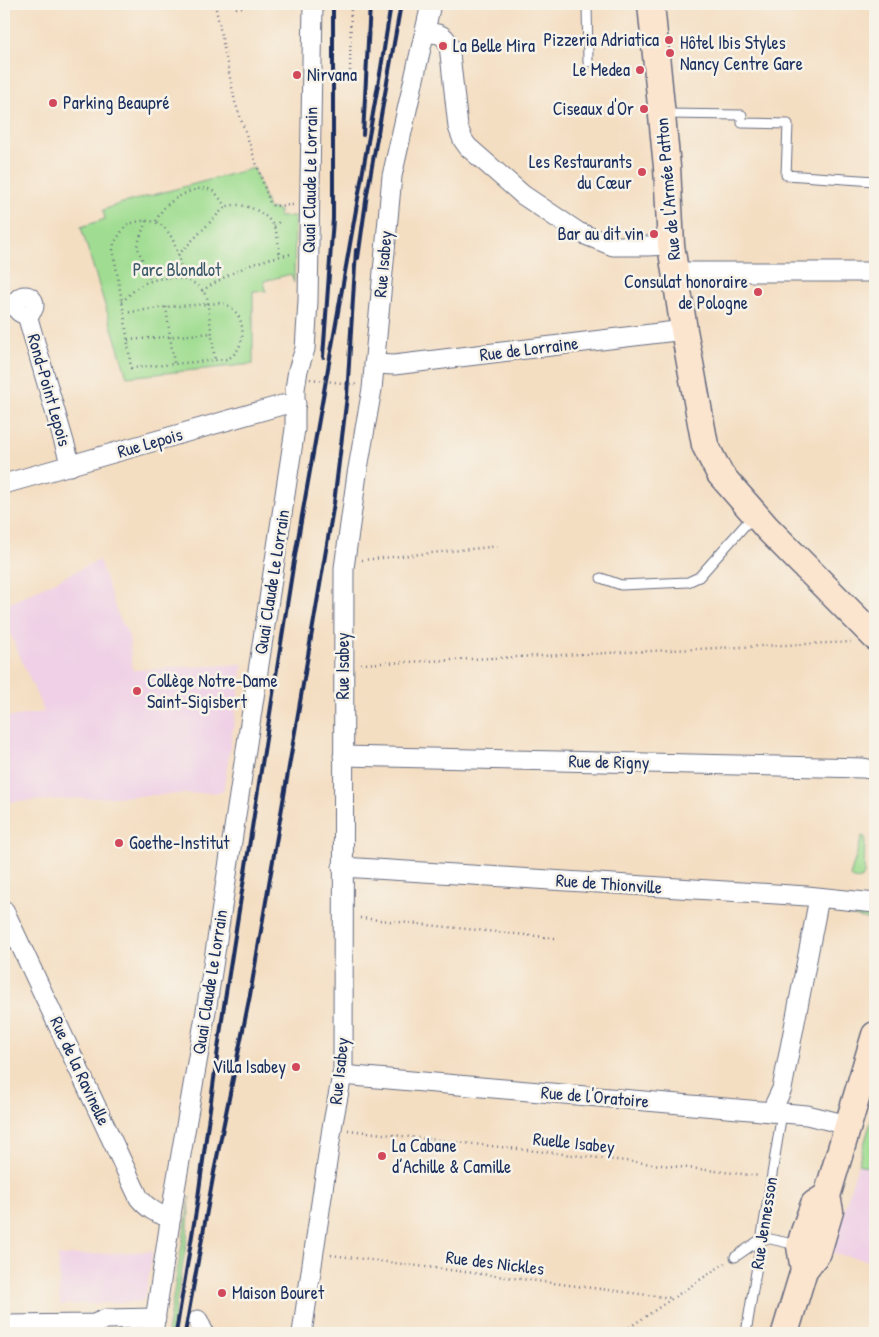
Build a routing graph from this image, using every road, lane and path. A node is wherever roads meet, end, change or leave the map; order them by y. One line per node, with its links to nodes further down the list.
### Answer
1 (215, 4): 14 (path)
2 (242, 4): 8 (path)
3 (313, 4): 14 (street, Quai Claude Le Lorrain)
4 (351, 4): 11 (path)
5 (431, 4): 9 (street, Rue Isabey)
6 (586, 4): 10 (lane)
7 (651, 4): 12 (main road, Rue de l'Armée Patton)
8 (236, 8)
9 (426, 33): 20 (street); 40 (street, Rue Isabey)
10 (588, 62)
11 (350, 71)
12 (662, 114): 13 (lane); 20 (main road, Rue de l'Armée Patton)
13 (875, 182)
14 (310, 205): 21 (street, Quai Claude Le Lorrain)
15 (225, 207): 17 (path); 19 (path); 22 (path)
16 (146, 221): 17 (path); 27 (path); 29 (path)
17 (156, 221): 22 (path)
18 (279, 222): 19 (path)
19 (274, 226): 23 (path)
20 (671, 244): 24 (main road, Rue de l'Armée Patton)
21 (309, 254): 23 (path); 43 (street, Quai Claude Le Lorrain)
22 (178, 255): 26 (path)
23 (280, 256): 28 (path)
24 (675, 272): 25 (street); 34 (main road, Rue de l'Armée Patton)
25 (875, 272)
26 (183, 279): 27 (path); 28 (path)
27 (150, 281): 29 (path)
28 (202, 291): 30 (path)
29 (122, 303): 33 (path)
30 (208, 304): 32 (path); 35 (path); 38 (path)
31 (16, 306): 44 (street, Rond-Point Lepois)
32 (166, 307): 33 (path); 36 (path)
33 (124, 313): 37 (path)
34 (684, 330): 40 (street, Rue de Lorraine); 46 (main road, Rue de l'Armée Patton)
35 (213, 333): 36 (path); 38 (path)
36 (170, 336): 37 (path); 39 (path)
37 (128, 340): 39 (path)
38 (215, 360): 39 (path)
39 (174, 364)
40 (374, 364): 52 (street, Rue Isabey)
41 (310, 379): 42 (path, bridge)
42 (359, 385)
43 (296, 404): 44 (street, Rue Lepois); 66 (street, Quai Claude Le Lorrain)
44 (70, 466): 45 (street, Rue Lepois)
45 (4, 484)
46 (755, 514): 49 (lane); 50 (main road, Rue de l'Armée Patton)
47 (500, 546): 48 (path)
48 (358, 561)
49 (601, 578)
50 (863, 639): 51 (path)
51 (357, 665)
52 (343, 756): 53 (street, Rue de Rigny); 54 (street, Rue Isabey)
53 (875, 770)
54 (342, 867): 55 (street, Rue de Thionville); 61 (street, Rue Isabey)
55 (819, 898): 56 (street, Rue de Thionville); 62 (street, Rue Jennesson)
56 (875, 903)
57 (4, 910): 66 (street, Rue de la Ravinelle)
58 (356, 918): 59 (path)
59 (555, 938)
60 (875, 1035): 63 (main road)
61 (342, 1075): 62 (street, Rue de l'Oratoire); 68 (street, Rue Isabey)
62 (776, 1112): 63 (street, Rue de l'Oratoire); 65 (lane, Rue Jennesson)
63 (848, 1125): 70 (main road)
64 (344, 1130): 65 (path, Ruelle Isabey)
65 (771, 1178): 67 (lane, Rue Jennesson)
66 (170, 1218): 73 (street, Quai Claude Le Lorrain)
67 (761, 1240): 69 (lane); 70 (lane); 76 (lane, Rue Jennesson)
68 (314, 1252): 71 (path, Rue des Nickles); 74 (street, Rue Isabey)
69 (734, 1257): 71 (path)
70 (802, 1258): 77 (main road)
71 (672, 1298): 75 (path)
72 (4, 1325): 73 (street)
73 (154, 1328)
74 (302, 1333)
75 (621, 1333)
76 (746, 1333)
77 (785, 1333)

